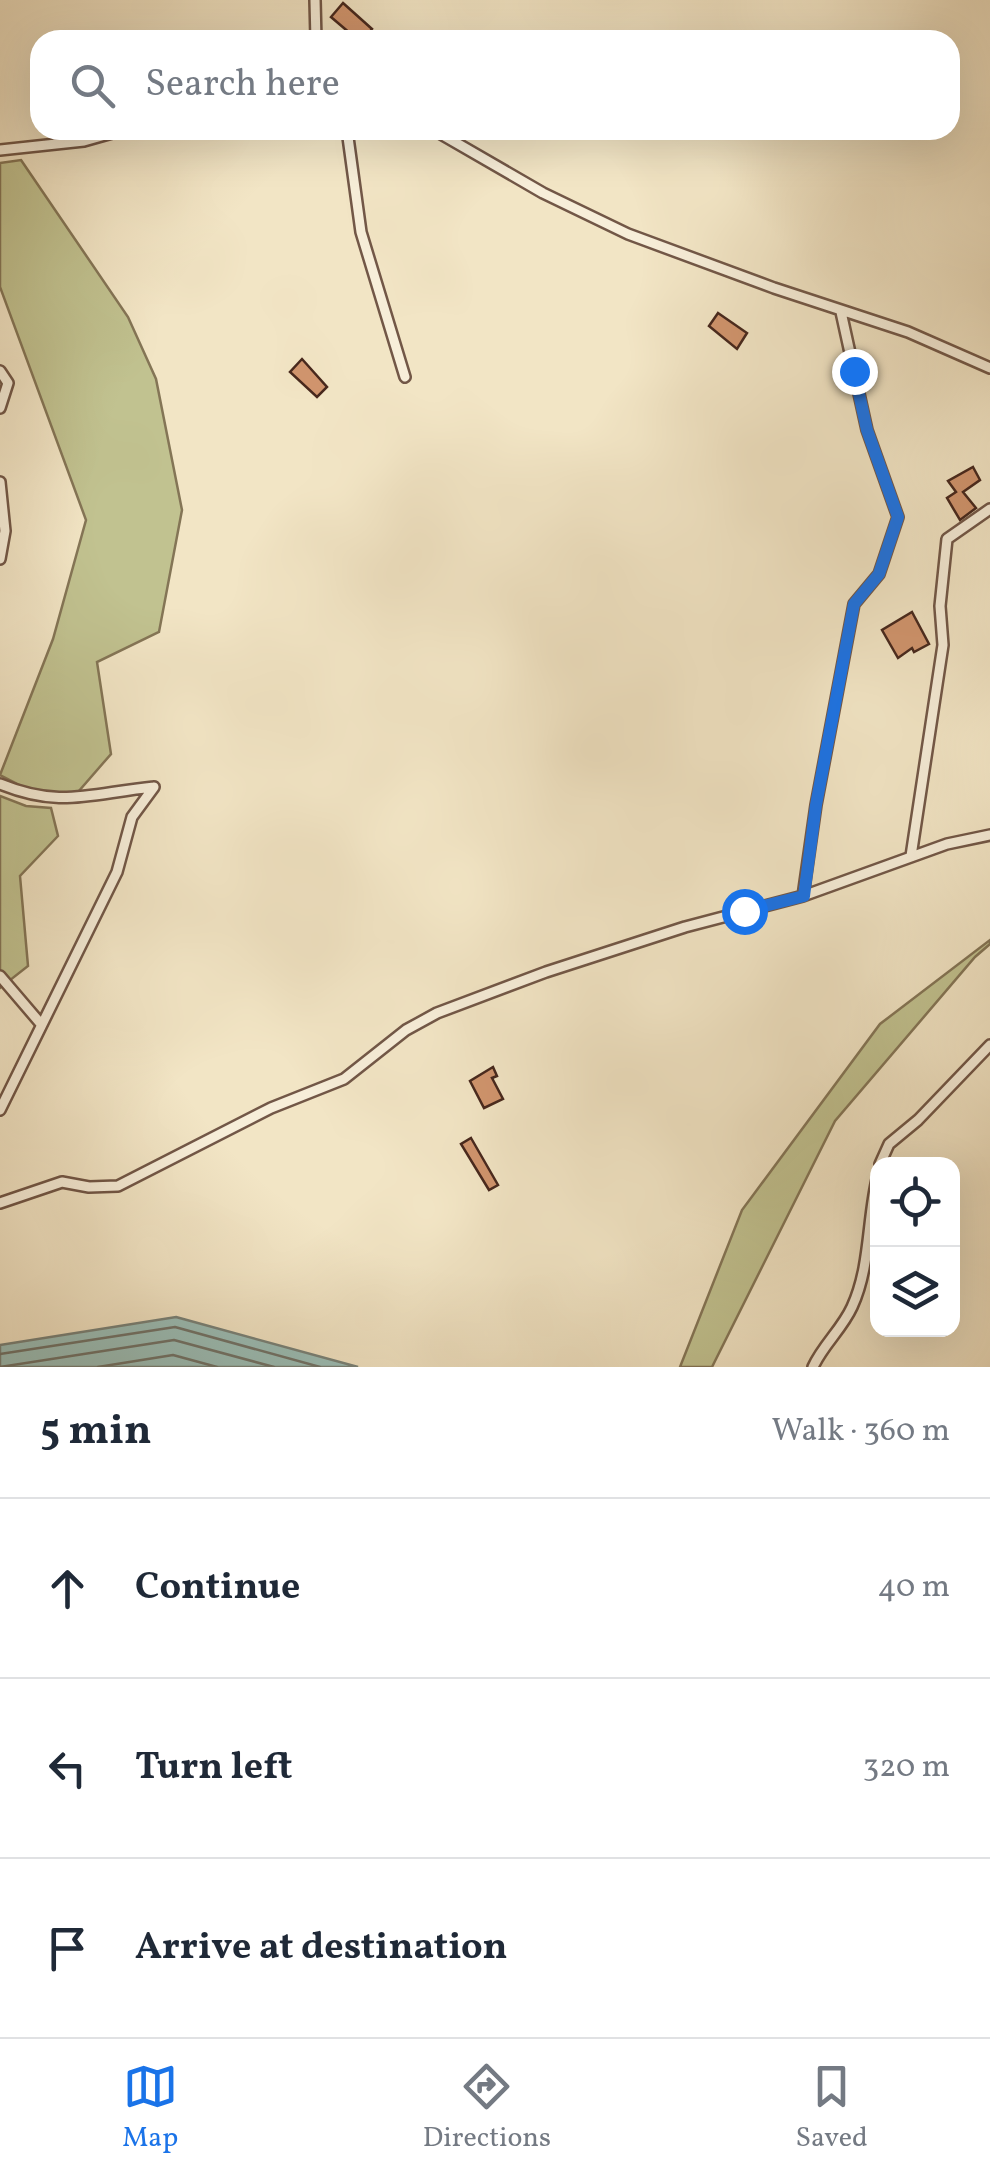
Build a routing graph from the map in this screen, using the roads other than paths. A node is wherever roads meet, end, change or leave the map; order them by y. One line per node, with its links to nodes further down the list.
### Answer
1 (316, 0): 2 (street)
2 (316, 30)
3 (88, 140): 6 (street)
4 (349, 140): 10 (street)
5 (451, 140): 7 (street)
6 (0, 150)
7 (841, 312): 8 (street); 18 (street)
8 (990, 368)
9 (0, 371): 11 (street)
10 (405, 377)
11 (0, 408)
12 (0, 482): 14 (street)
13 (990, 509): 17 (street)
14 (0, 558)
15 (0, 784): 20 (street)
16 (990, 835): 17 (street)
17 (911, 856): 18 (street)
18 (804, 896): 24 (street)
19 (0, 976): 20 (street)
20 (40, 1024): 22 (street)
21 (990, 1046): 23 (street)
22 (0, 1110)
23 (884, 1157)
24 (0, 1203)
25 (870, 1208): 26 (street)
26 (812, 1367)

